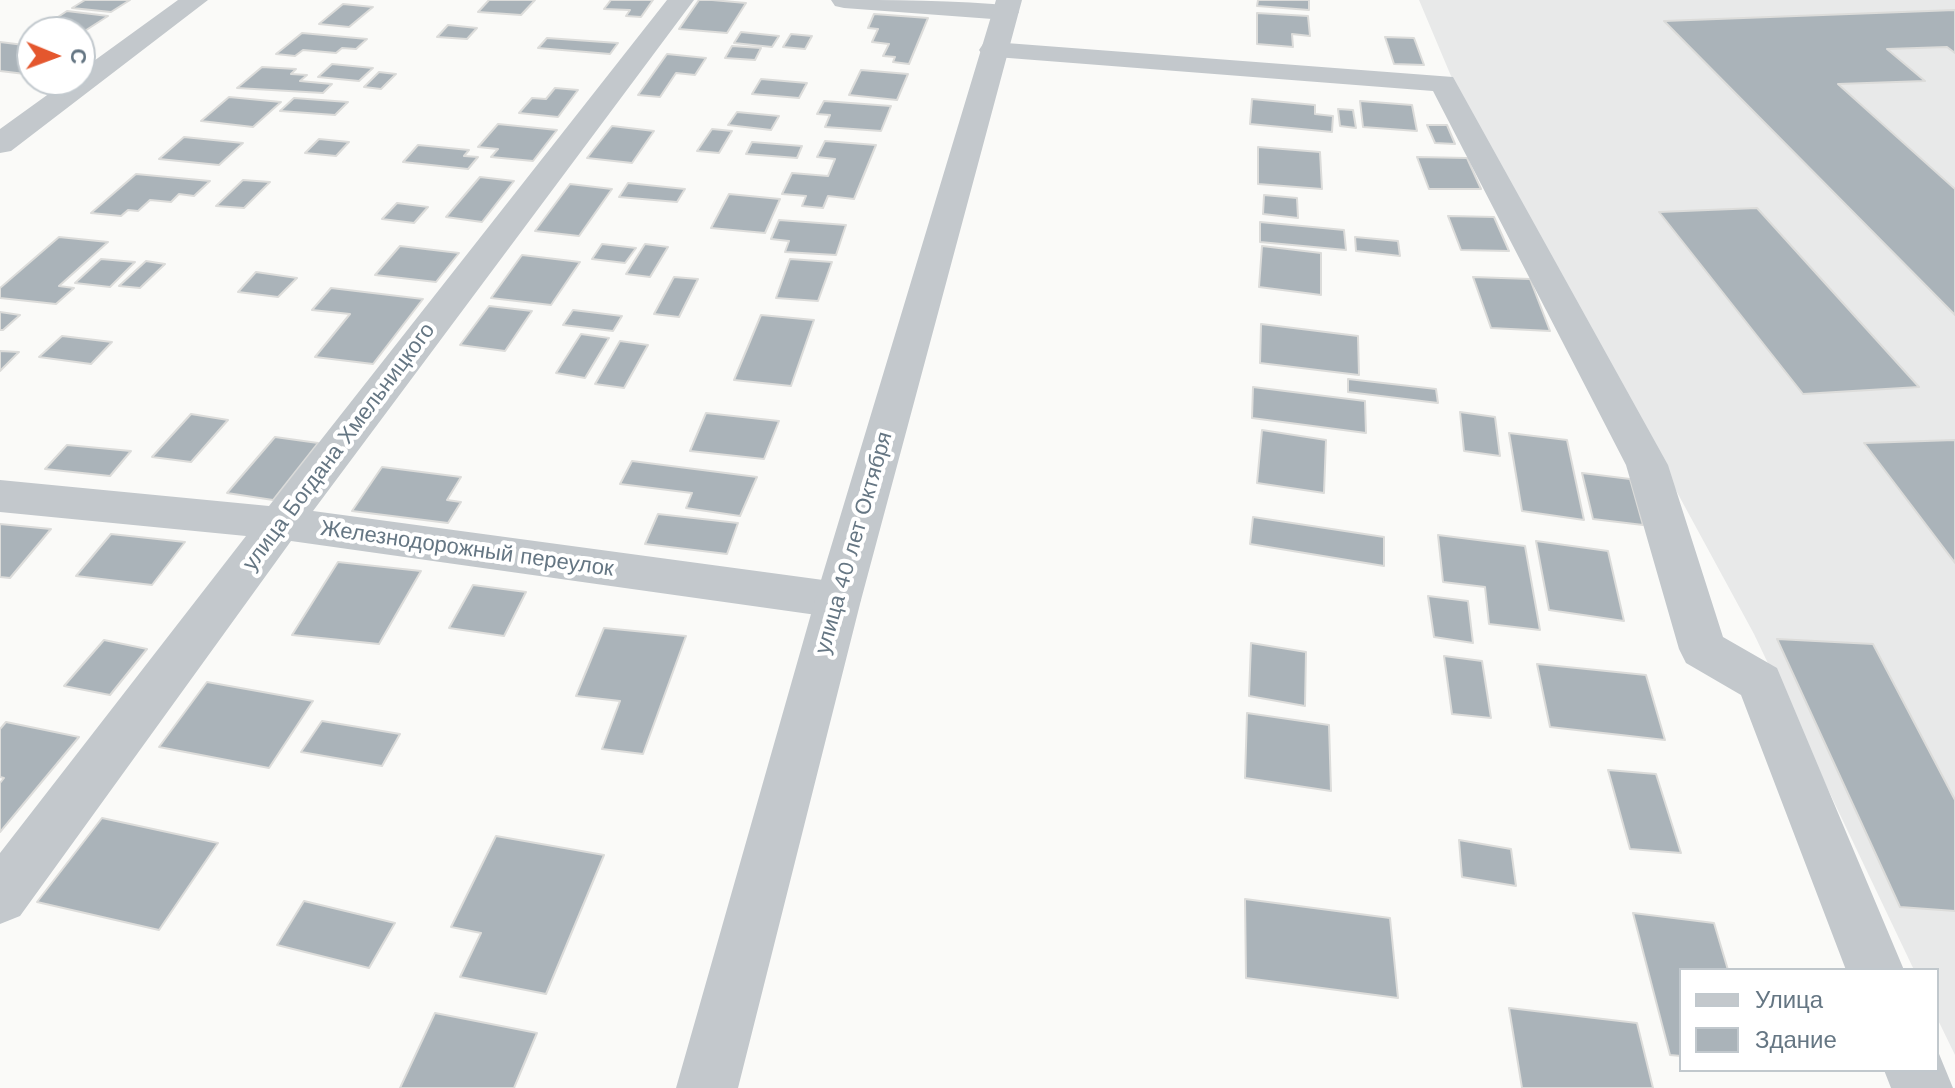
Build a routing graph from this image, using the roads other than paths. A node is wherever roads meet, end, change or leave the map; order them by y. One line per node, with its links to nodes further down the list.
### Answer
1 (195, 0): 5 (street)
2 (681, 0): 7 (street, улица Богдана Хмельницкого)
3 (844, 0): 4 (street)
4 (1003, 21): 8 (street, улица 40 лет Октября); 10 (street)
5 (0, 144)
6 (0, 496): 7 (street, Железнодорожный переулок)
7 (280, 523): 8 (street, Железнодорожный переулок); 9 (street, улица Богдана Хмельницкого)
8 (838, 600): 11 (street, улица 40 лет Октября)
9 (0, 897)
10 (1874, 968)
11 (707, 1088)

